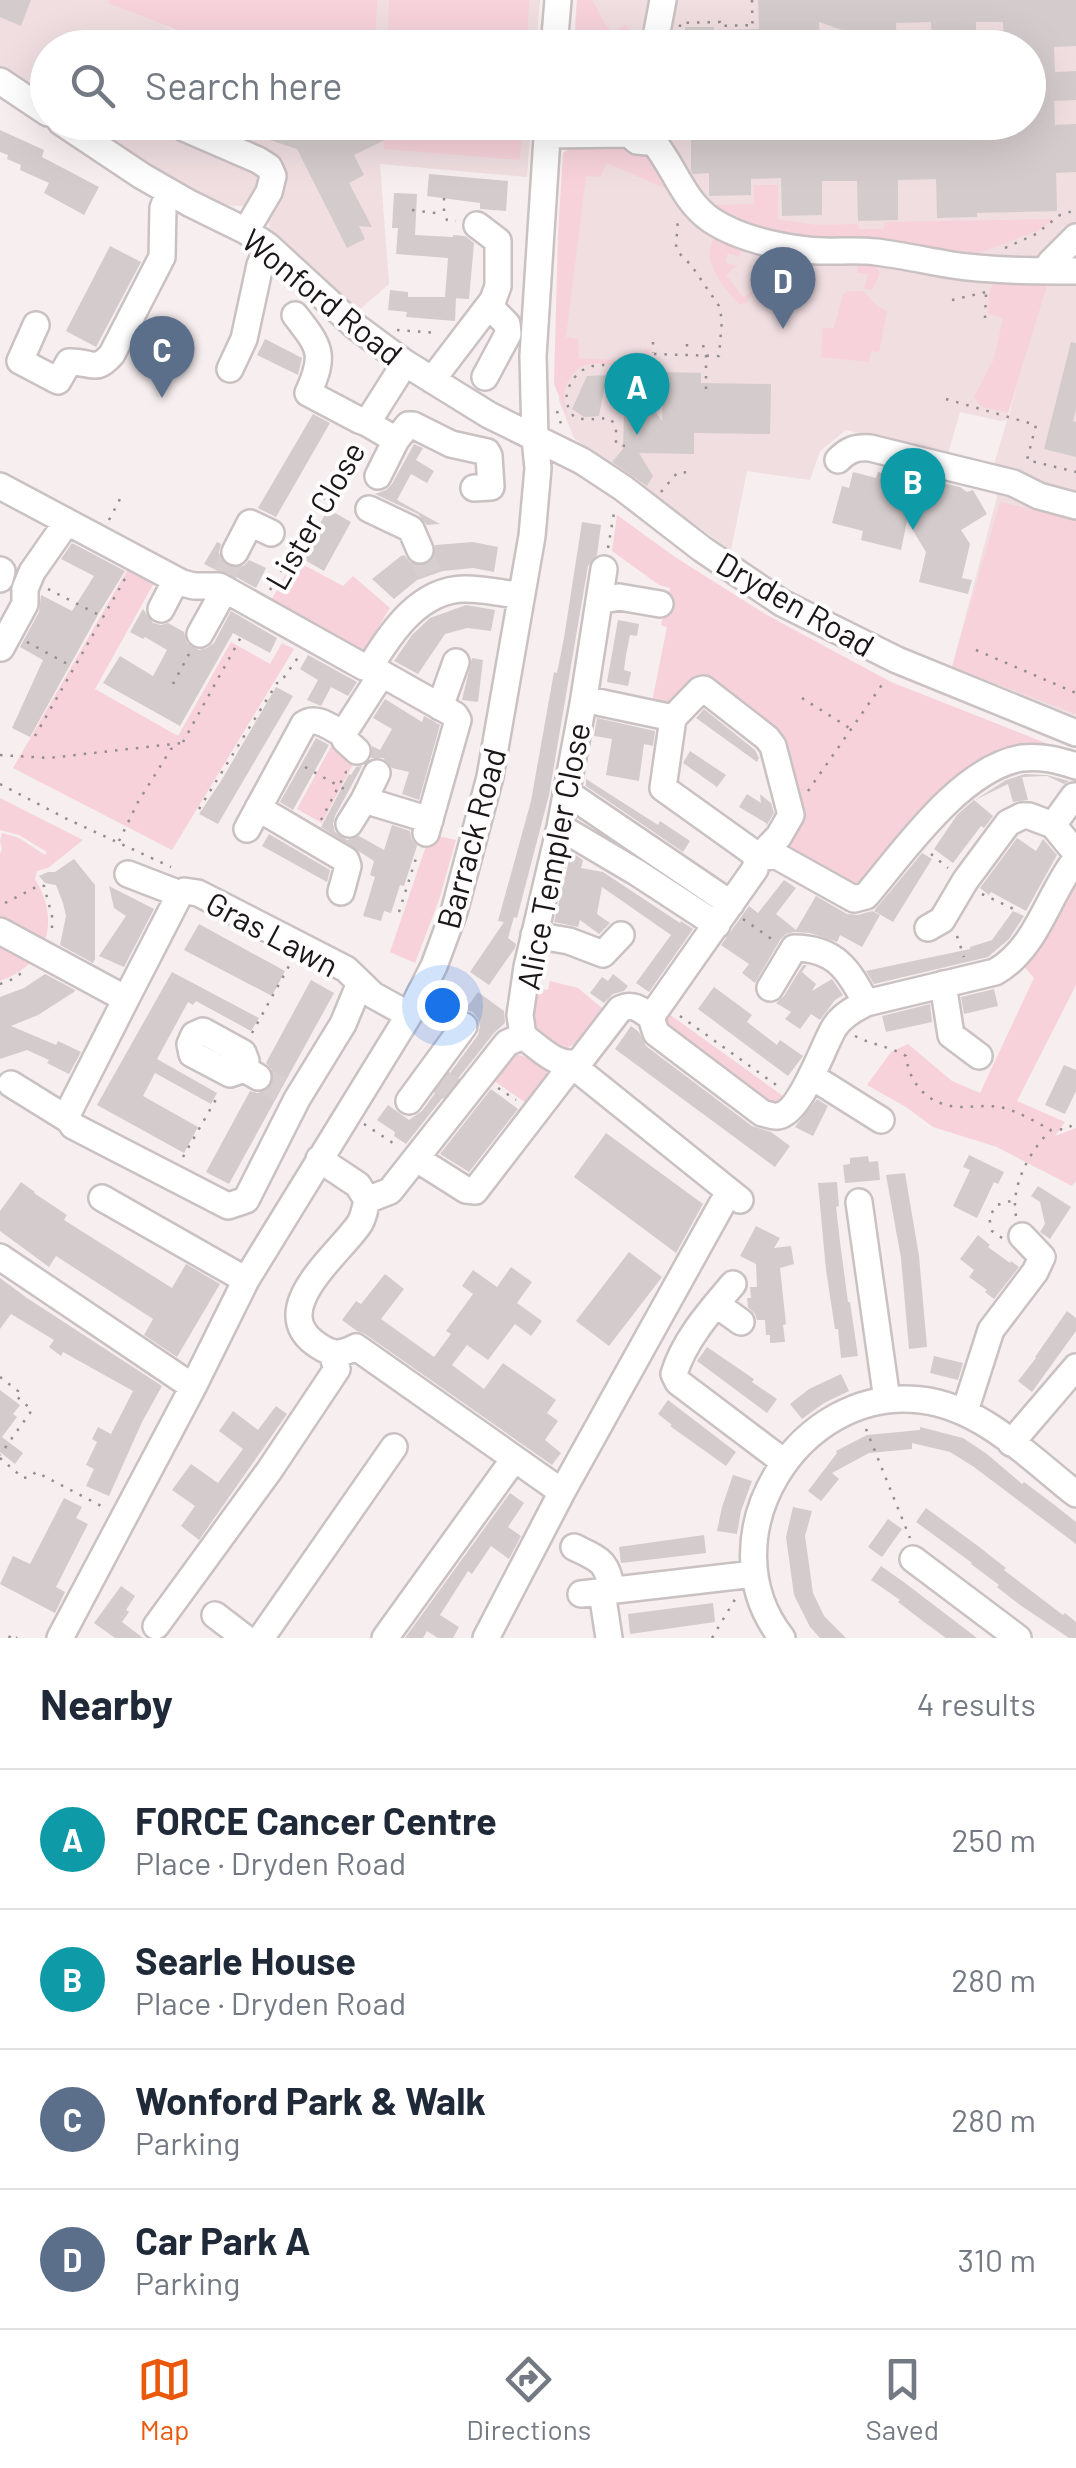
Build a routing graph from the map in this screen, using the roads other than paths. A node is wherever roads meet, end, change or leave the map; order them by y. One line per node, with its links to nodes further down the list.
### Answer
1 (558, 0): 3 (street)
2 (662, 0): 4 (street)
3 (556, 30)
4 (657, 30)
5 (0, 81): 6 (street)
6 (30, 102)
7 (89, 140): 11 (street, Wonford Road)
8 (212, 140): 13 (street)
9 (547, 140): 26 (street, Barrack Road)
10 (651, 140): 16 (street)
11 (170, 192): 13 (street, Wonford Road); 20 (street)
12 (476, 224): 18 (street)
13 (246, 231): 15 (street, Wonford Road)
14 (1076, 237): 16 (street)
15 (268, 246): 21 (street, Wonford Road); 22 (street)
16 (1045, 271): 17 (street)
17 (1076, 271)
18 (489, 306): 23 (street); 24 (street)
19 (295, 315): 25 (street, Lister Close)
20 (36, 326)
21 (405, 364): 24 (street, Wonford Road); 25 (street, Lister Close)
22 (230, 368)
23 (485, 377)
24 (432, 380): 26 (street, Wonford Road)
25 (367, 423): 27 (street, Lister Close)
26 (534, 439): 42 (street, Barrack Road); 53 (street, Dryden Road)
27 (396, 440): 29 (street); 33 (street, Lister Close)
28 (838, 460): 31 (street)
29 (378, 476)
30 (0, 486): 34 (street)
31 (1076, 506)
32 (369, 510): 36 (street)
33 (493, 514)
34 (67, 522): 41 (street); 47 (street)
35 (271, 533): 39 (street)
36 (420, 550)
37 (604, 569): 43 (street, Alice Templer Close)
38 (0, 570): 40 (street)
39 (226, 575): 41 (street); 46 (street); 49 (street)
40 (0, 579)
41 (176, 580): 45 (street)
42 (521, 596): 49 (street); 78 (street, Barrack Road)
43 (598, 601): 44 (street); 50 (street, Alice Templer Close)
44 (660, 604)
45 (161, 609)
46 (200, 634)
47 (5, 640)
48 (456, 662): 51 (street)
49 (376, 671): 51 (street); 65 (street)
50 (583, 704): 52 (street); 56 (street, Alice Templer Close)
51 (440, 707): 58 (street)
52 (673, 718): 63 (street); 63 (street)
53 (1076, 733)
54 (1076, 766): 63 (street)
55 (378, 772): 58 (street)
56 (566, 792): 61 (street, Alice Templer Close); 67 (street)
57 (1074, 796): 60 (street)
58 (364, 800): 59 (street)
59 (349, 824)
60 (1053, 825): 62 (street); 68 (street)
61 (560, 827): 67 (street); 71 (street, Alice Templer Close)
62 (1076, 856): 73 (street)
63 (757, 859): 67 (street)
64 (128, 874): 66 (street)
65 (341, 892)
66 (180, 894): 72 (street, Gras Lawn); 75 (street, Gras Lawn)
67 (725, 913): 77 (street)
68 (938, 920)
69 (0, 932): 75 (street)
70 (621, 934): 71 (street)
71 (534, 935): 80 (street, Alice Templer Close)
72 (360, 983): 78 (street, Gras Lawn); 87 (street, Gras Lawn)
73 (943, 984): 76 (street); 81 (street)
74 (770, 988): 76 (street)
75 (126, 999): 87 (street, Gras Lawn)
76 (866, 1003): 83 (street)
77 (656, 1010): 82 (street); 83 (street)
78 (409, 1016): 89 (street, Barrack Road)
79 (464, 1026): 85 (street)
80 (523, 1036): 82 (street, Alice Templer Close); 85 (street)
81 (979, 1056)
82 (572, 1065): 90 (street); 109 (street, Alice Templer Close)
83 (811, 1076): 88 (street)
84 (11, 1084): 87 (street, Gras Lawn)
85 (446, 1085): 86 (street); 90 (street)
86 (409, 1101)
87 (69, 1120)
88 (880, 1120)
89 (320, 1159): 92 (street); 96 (street, Barrack Road)
90 (417, 1159): 92 (street)
91 (102, 1198): 96 (street)
92 (367, 1200): 100 (street)
93 (859, 1202): 103 (street)
94 (1022, 1235): 104 (street)
95 (0, 1257): 102 (street)
96 (246, 1280): 102 (street, Barrack Road)
97 (733, 1284): 98 (street)
98 (716, 1304): 99 (street); 108 (street)
99 (741, 1322)
100 (332, 1354): 107 (street); 116 (street)
101 (1076, 1367): 105 (street)
102 (193, 1387): 117 (street, Barrack Road)
103 (886, 1400): 104 (street); 108 (street)
104 (965, 1411): 105 (street)
105 (1011, 1443): 110 (street)
106 (394, 1446): 119 (street)
107 (514, 1459): 109 (street); 120 (street)
108 (784, 1462): 113 (street)
109 (562, 1492): 121 (street)
110 (1076, 1494)
111 (574, 1547): 114 (street)
112 (913, 1559): 124 (street)
113 (756, 1579): 114 (street); 123 (street)
114 (598, 1592): 122 (street)
115 (215, 1615): 118 (street)
116 (157, 1627)
117 (60, 1638)
118 (245, 1638)
119 (261, 1638)
120 (384, 1638)
121 (486, 1638)
122 (610, 1638)
123 (782, 1638)
124 (1018, 1638)

